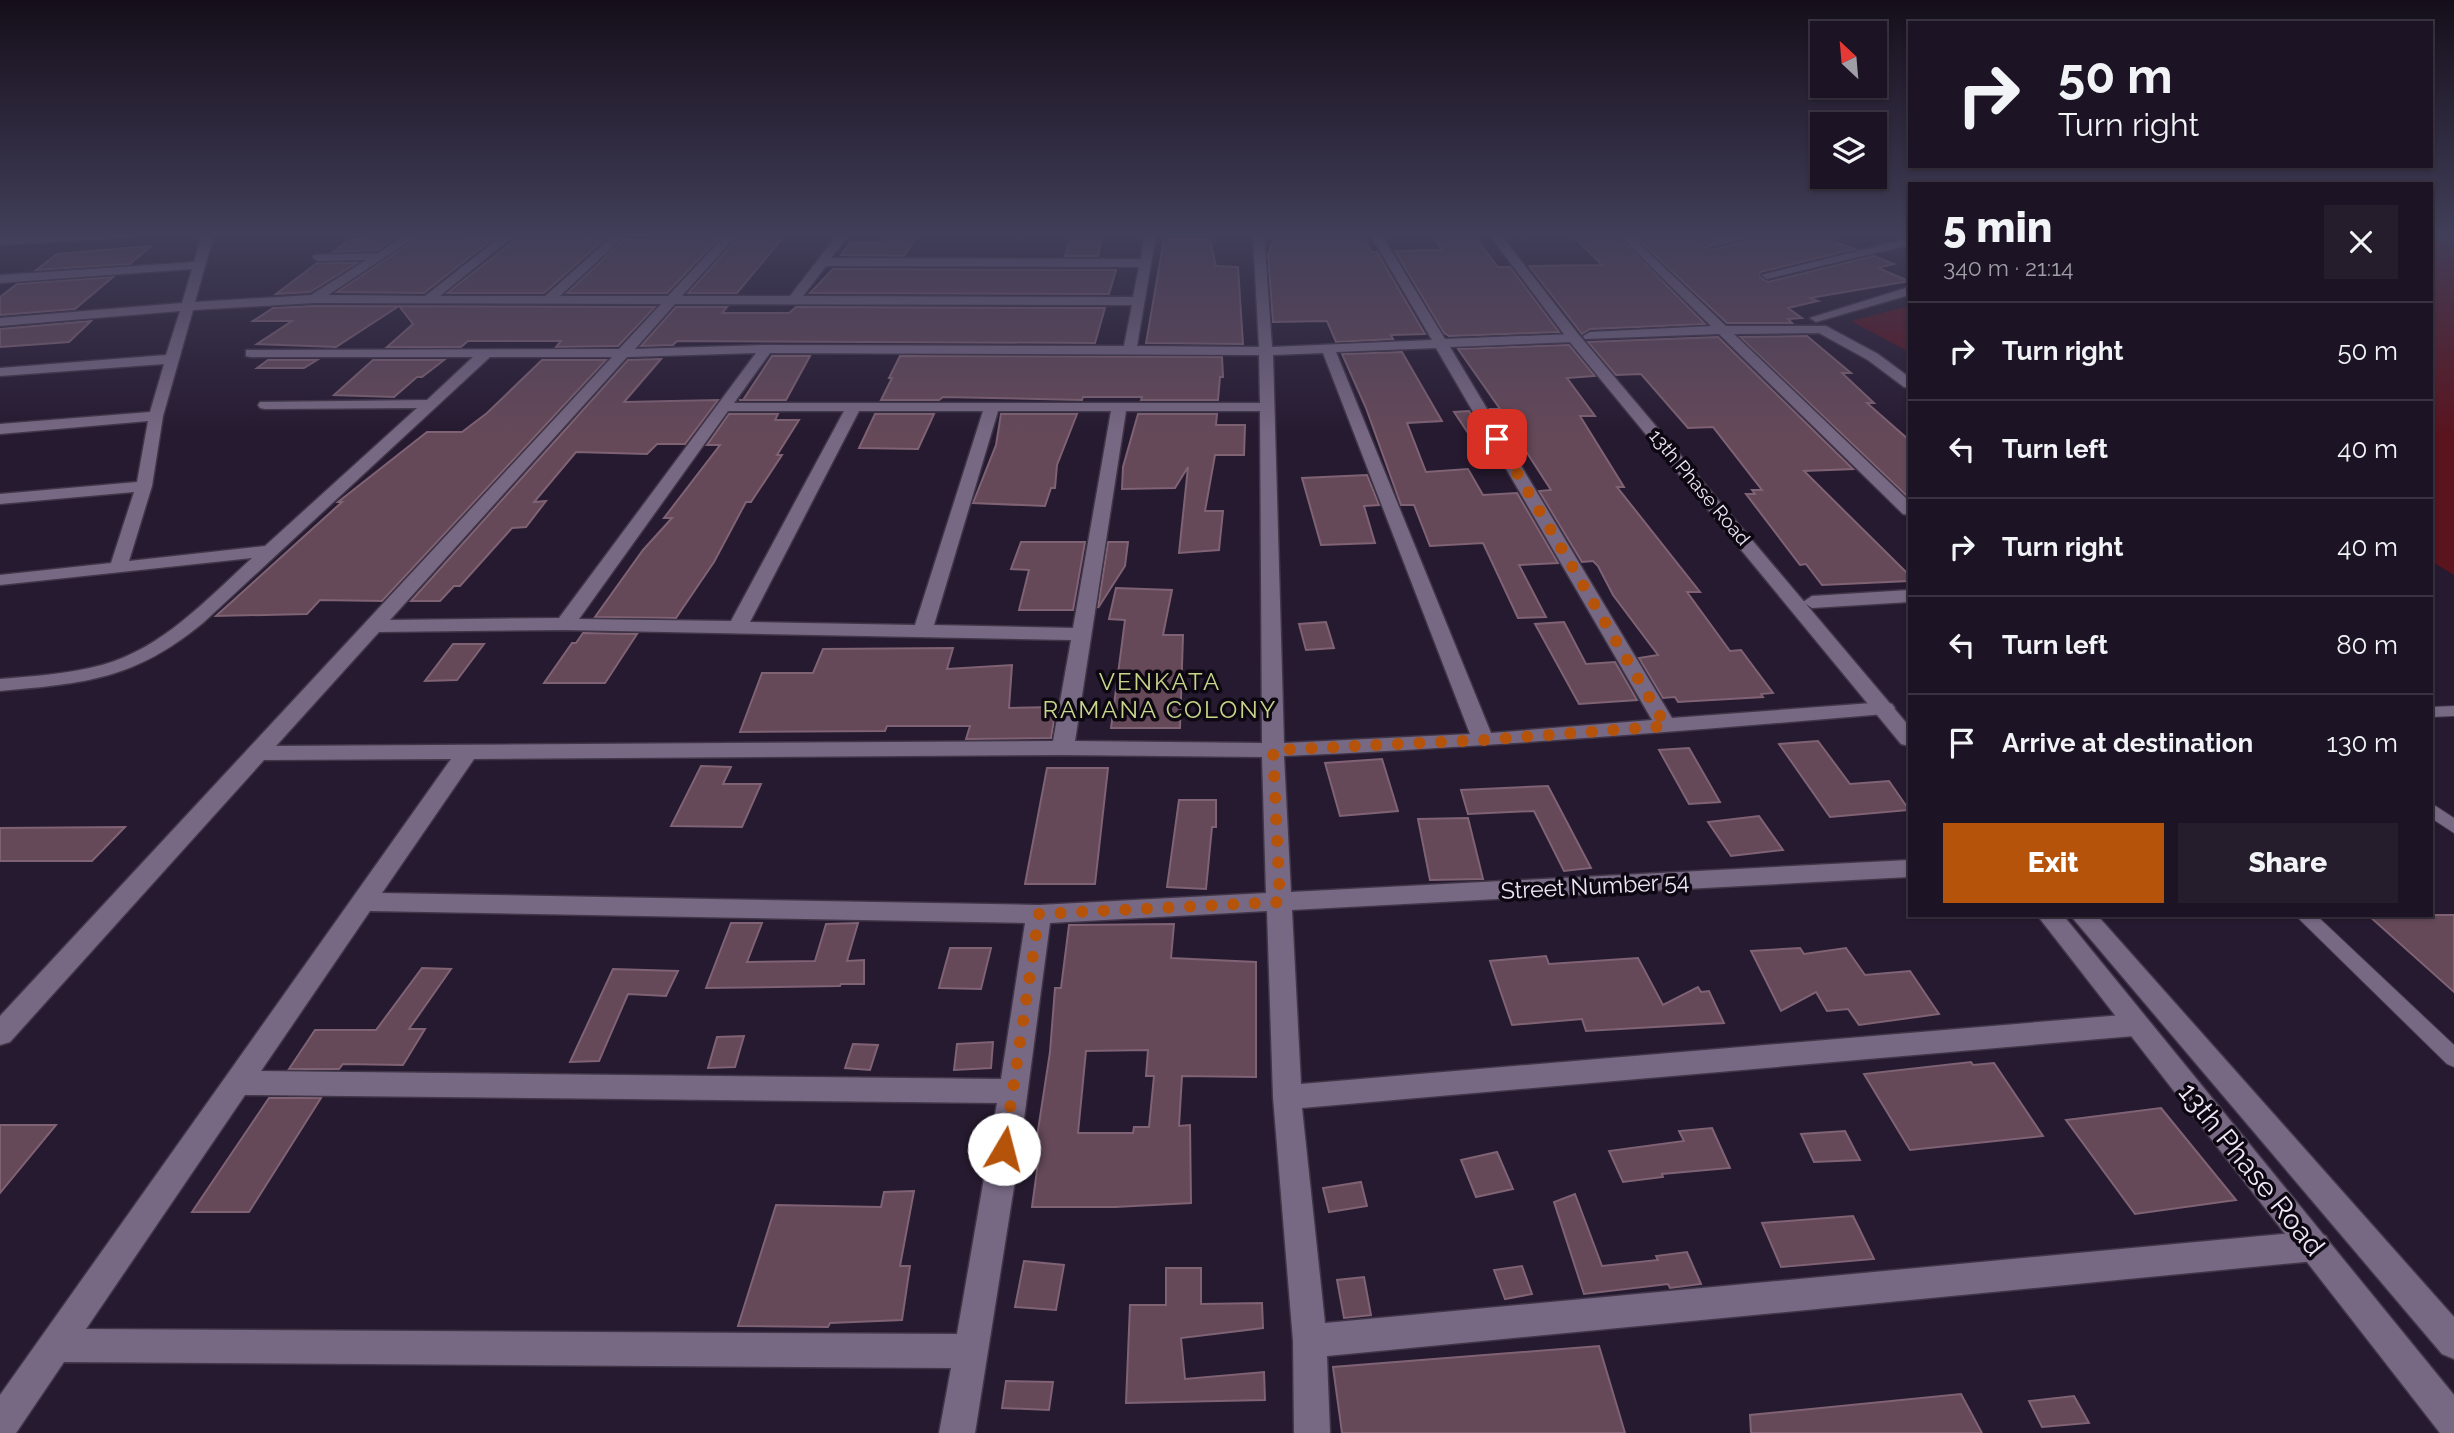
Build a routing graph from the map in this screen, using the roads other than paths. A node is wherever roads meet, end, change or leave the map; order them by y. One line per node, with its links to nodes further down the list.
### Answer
1 (189, 301): 12 (street)
2 (284, 301): 12 (street)
3 (671, 301): 24 (street)
4 (1096, 301): 5 (street)
5 (1140, 301): 20 (street)
6 (1263, 301): 21 (street)
7 (1416, 301): 17 (street)
8 (1551, 301): 16 (street, 13th Phase Road)
9 (1556, 301): 16 (street, 13th Phase Road)
10 (1691, 301): 15 (street)
11 (1875, 301): 13 (street)
12 (187, 307): 14 (street); 25 (street)
13 (1816, 318)
14 (0, 322)
15 (1721, 330): 16 (street); 27 (street); 40 (street)
16 (1582, 337): 17 (street); 52 (street, 13th Phase Road)
17 (1441, 344): 18 (street); 56 (street)
18 (1328, 348): 21 (street); 58 (street)
19 (766, 349): 20 (street); 24 (street); 30 (street)
20 (1130, 350): 21 (street)
21 (1266, 351): 34 (street)
22 (251, 353): 23 (street)
23 (486, 354): 24 (street); 28 (street)
24 (625, 354): 47 (street)
25 (173, 359): 26 (street); 35 (street)
26 (0, 372)
27 (1908, 383)
28 (430, 404): 29 (street); 41 (street)
29 (265, 405)
30 (725, 407): 31 (street); 46 (street)
31 (854, 407): 32 (street); 48 (street)
32 (992, 407): 33 (street); 49 (street)
33 (1119, 407): 34 (street); 50 (street)
34 (1266, 407): 60 (street)
35 (156, 416): 37 (street); 38 (street)
36 (1661, 418): 45 (street, 13th Phase Road)
37 (0, 429)
38 (144, 486): 39 (street); 42 (street)
39 (0, 499)
40 (1908, 509)
41 (271, 551): 42 (street); 51 (street)
42 (118, 568): 43 (street)
43 (0, 580)
44 (1908, 596): 45 (street)
45 (1812, 602): 55 (street, 13th Phase Road)
46 (565, 624): 47 (street); 48 (street)
47 (375, 626): 62 (street)
48 (737, 628): 49 (street)
49 (923, 631): 50 (street)
50 (1083, 634): 59 (street)
51 (0, 685)
52 (1885, 708): 56 (street); 57 (street, 13th Phase Road)
53 (2454, 710): 54 (lane)
54 (2433, 712)
55 (1908, 714)
56 (1666, 726): 58 (street)
57 (1908, 738)
58 (1483, 740): 60 (street)
59 (1063, 748): 60 (street); 61 (street)
60 (1273, 750): 67 (street)
61 (467, 752): 62 (street); 66 (street)
62 (257, 753): 72 (street)
63 (2433, 811): 64 (lane)
64 (2454, 827)
65 (1908, 869): 67 (street, Street Number 54)
66 (363, 902): 68 (street, Street Number 54); 74 (street)
67 (1280, 902): 68 (street, Street Number 54); 76 (street)
68 (1039, 914): 75 (street)
69 (2306, 917): 73 (lane)
70 (2071, 922): 71 (street, 13th Phase Road); 79 (street, 13th Phase Road)
71 (2134, 1025): 76 (street); 77 (street, 13th Phase Road)
72 (0, 1034)
73 (2454, 1058)
74 (238, 1083): 75 (street); 80 (street)
75 (1013, 1091): 81 (street)
76 (1287, 1097): 78 (street)
77 (2315, 1246): 78 (street); 82 (street, 13th Phase Road)
78 (1310, 1340): 85 (street)
79 (2454, 1342)
80 (56, 1345): 81 (street); 83 (street)
81 (971, 1351): 84 (street)
82 (2454, 1423)
83 (0, 1425)
84 (957, 1433)
85 (1312, 1433)

